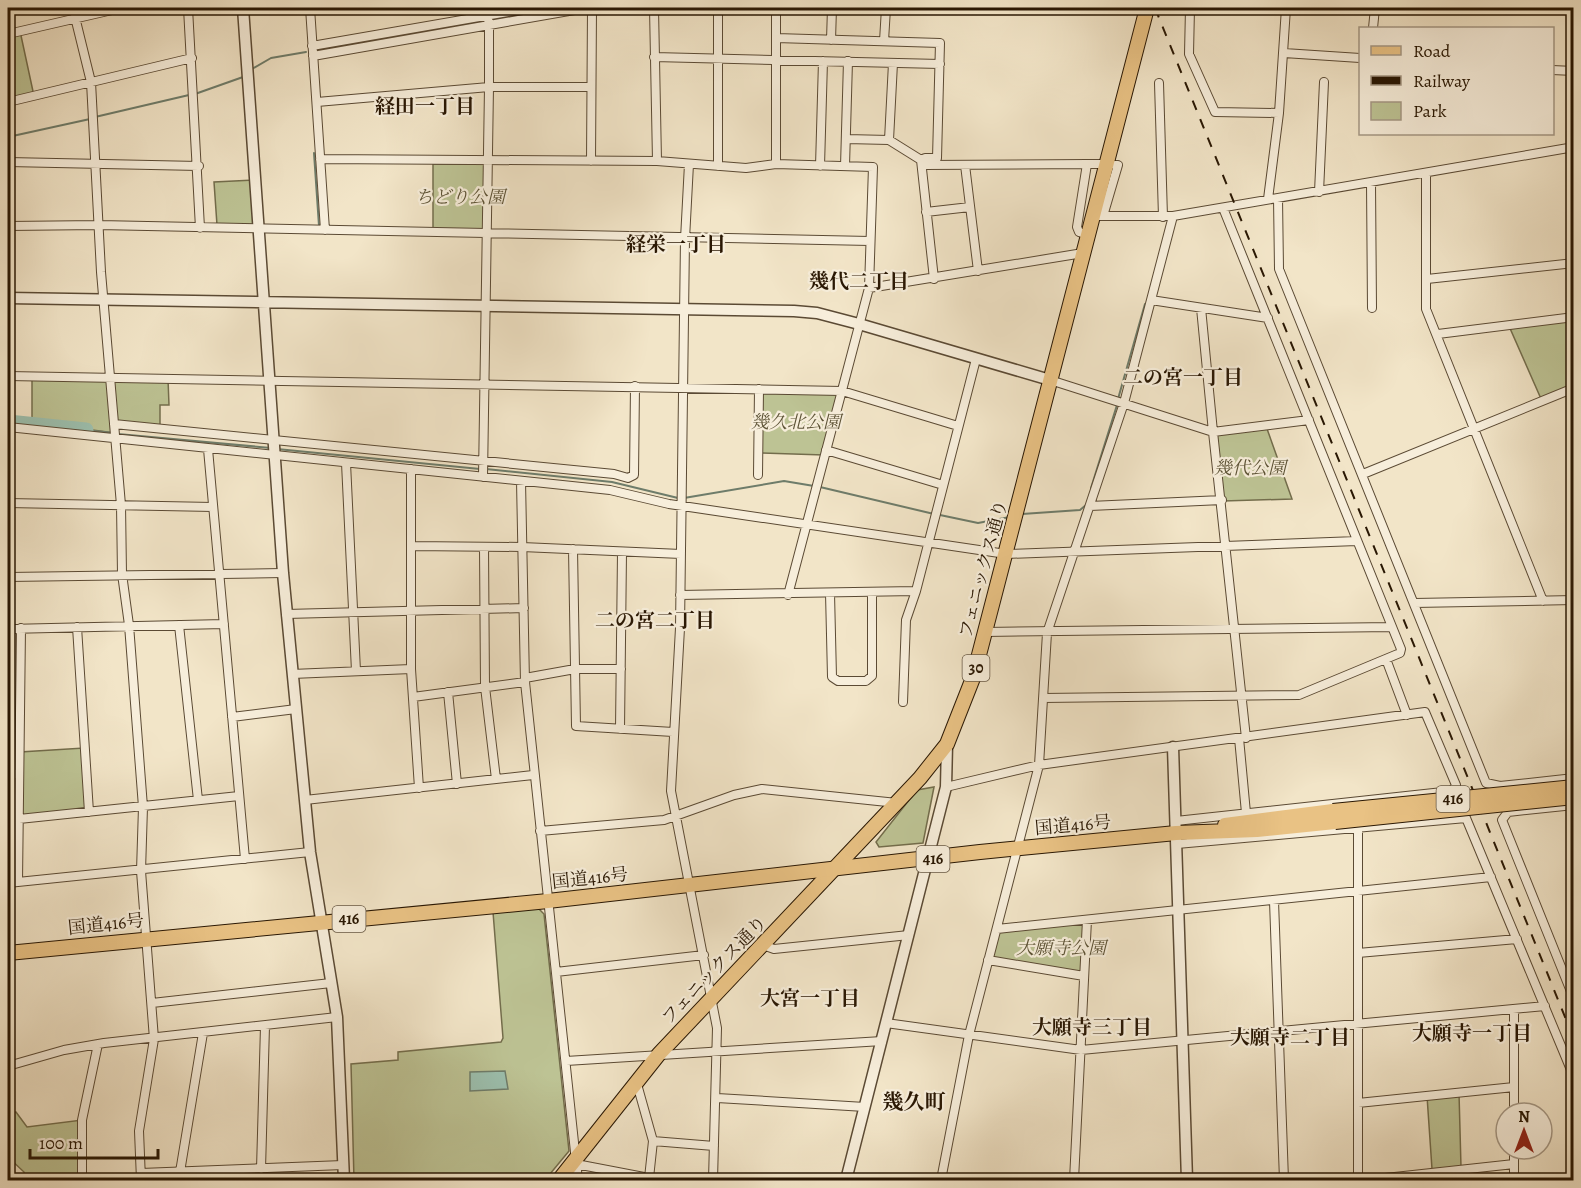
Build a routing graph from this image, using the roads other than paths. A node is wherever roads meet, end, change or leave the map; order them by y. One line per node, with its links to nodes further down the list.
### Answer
1 (121, 8): 18 (street)
2 (188, 8): 30 (street)
3 (243, 8): 81 (street)
4 (310, 8): 25 (street)
5 (531, 8): 17 (street)
6 (586, 8): 19 (street)
7 (592, 8): 43 (street)
8 (654, 8): 28 (street)
9 (718, 8): 29 (street)
10 (776, 8): 22 (street)
11 (832, 8): 23 (street)
12 (886, 8): 24 (street)
13 (1146, 8): 75 (main road, フェニックス通り / 30)
14 (1190, 8): 46 (street)
15 (1286, 8): 26 (street)
16 (1375, 8): 20 (street)
17 (487, 11): 19 (street); 25 (street)
18 (75, 18): 21 (street); 39 (street)
19 (489, 27): 27 (street); 42 (street)
20 (1373, 27)
21 (8, 34)
22 (776, 38): 23 (street); 32 (street)
23 (831, 40): 24 (street)
24 (884, 41): 36 (street)
25 (312, 46): 27 (street)
26 (1284, 53): 31 (street); 46 (street)
27 (313, 56): 45 (street)
28 (654, 57): 29 (street); 53 (street)
29 (718, 57): 32 (street); 65 (street)
30 (192, 58): 39 (street); 64 (street)
31 (1359, 58)
32 (777, 59): 33 (street); 57 (street)
33 (823, 61): 34 (street); 61 (street)
34 (848, 62): 35 (street); 47 (street)
35 (893, 63): 36 (street); 48 (street)
36 (940, 64): 55 (street)
37 (1554, 70): 38 (street)
38 (1574, 71)
39 (91, 82): 44 (street); 60 (street)
40 (1324, 82): 69 (street)
41 (1159, 83): 77 (street)
42 (489, 87): 43 (street); 45 (street); 51 (street)
43 (591, 87): 52 (street)
44 (8, 102)
45 (317, 102): 50 (street)
46 (1279, 113): 71 (street)
47 (846, 139): 48 (street); 66 (street)
48 (889, 140): 55 (street)
49 (1574, 147): 67 (street)
50 (320, 159): 51 (street); 82 (street)
51 (489, 160): 52 (street); 83 (street)
52 (591, 161): 53 (street)
53 (657, 161): 56 (street)
54 (8, 162): 60 (street)
55 (922, 163): 62 (street); 74 (street)
56 (689, 164): 65 (street); 85 (street)
57 (776, 164): 61 (street); 65 (street)
58 (1087, 164): 59 (street); 62 (street); 84 (street)
59 (1101, 164)
60 (95, 165): 64 (street); 78 (street)
61 (820, 165): 66 (street)
62 (965, 165): 72 (street)
63 (1115, 165): 75 (street)
64 (198, 166): 80 (street)
65 (718, 166)
66 (845, 166): 86 (street)
67 (1426, 174): 68 (street); 91 (street)
68 (1371, 183): 69 (street); 100 (street)
69 (1319, 192): 70 (street)
70 (1278, 198): 71 (street); 131 (street)
71 (1268, 199): 73 (street)
72 (970, 207): 74 (street); 89 (street)
73 (1223, 208): 76 (street); 102 (street)
74 (926, 213): 90 (street)
75 (1098, 216): 77 (street); 84 (main road, フェニックス通り / 30)
76 (1173, 216): 77 (street); 95 (street)
77 (1163, 217)
78 (99, 225): 79 (street); 80 (street); 94 (street)
79 (8, 226)
80 (200, 228): 81 (street)
81 (259, 230): 82 (street); 96 (street)
82 (325, 230): 83 (street)
83 (487, 232): 85 (street); 97 (street)
84 (1088, 235): 87 (main road, フェニックス通り / 30)
85 (685, 238): 86 (street); 98 (street)
86 (870, 241): 92 (street)
87 (1083, 253): 89 (street); 109 (main road, フェニックス通り / 30)
88 (1574, 263): 91 (street)
89 (978, 272): 90 (street)
90 (934, 279): 92 (street)
91 (1426, 279): 104 (street)
92 (869, 288): 103 (street)
93 (8, 298): 94 (street)
94 (103, 299): 96 (street); 107 (street)
95 (1151, 300): 99 (street); 116 (street)
96 (264, 302): 97 (street); 108 (street)
97 (486, 305): 98 (street); 110 (street)
98 (685, 308): 103 (street); 112 (street)
99 (1201, 308): 102 (street); 122 (street)
100 (1372, 308)
101 (1574, 317): 104 (street)
102 (1268, 318): 117 (street)
103 (859, 324): 105 (street); 115 (street)
104 (1438, 334): 121 (street)
105 (976, 359): 109 (street); 119 (street)
106 (8, 376): 107 (street)
107 (110, 378): 108 (street); 118 (street)
108 (269, 380): 110 (street); 124 (street)
109 (1050, 380): 116 (street); 153 (main road, フェニックス通り / 30)
110 (485, 383): 111 (street); 128 (street)
111 (635, 386): 112 (street); 128 (street)
112 (684, 386): 114 (street); 139 (street)
113 (1574, 388): 121 (street)
114 (759, 389): 115 (street); 132 (street)
115 (842, 391): 119 (street); 126 (street)
116 (1124, 403): 122 (street); 140 (street)
117 (1309, 420): 122 (street); 143 (street)
118 (114, 424): 123 (street); 124 (street)
119 (958, 426): 135 (street)
120 (8, 427): 123 (street)
121 (1474, 429): 131 (street); 164 (street)
122 (1213, 432): 136 (street)
123 (117, 438): 125 (street); 138 (street)
124 (274, 441): 127 (street); 128 (street)
125 (208, 448): 127 (street); 141 (street)
126 (826, 450): 135 (street); 142 (street)
127 (275, 456): 129 (street); 154 (street)
128 (484, 461): 133 (street)
129 (346, 463): 130 (street); 169 (street)
130 (411, 469): 133 (street); 145 (street)
131 (1363, 474): 165 (street)
132 (758, 476)
133 (483, 477): 134 (street)
134 (521, 481): 139 (street); 148 (street)
135 (943, 485): 144 (street)
136 (1222, 500): 140 (street); 146 (street)
137 (8, 503): 138 (street)
138 (121, 505): 141 (street); 155 (street)
139 (682, 506): 142 (street); 152 (street)
140 (1090, 506): 151 (street)
141 (213, 507): 156 (street)
142 (806, 525): 144 (street); 162 (street)
143 (1357, 540): 146 (street); 175 (street)
144 (927, 544): 153 (street); 158 (street)
145 (411, 546): 147 (street); 168 (street)
146 (1226, 546): 151 (street); 178 (street)
147 (484, 547): 148 (street); 166 (street)
148 (522, 547): 149 (street); 167 (street)
149 (573, 549): 150 (street); 183 (street)
150 (622, 552): 152 (street); 184 (street)
151 (1074, 553): 153 (street); 180 (street)
152 (681, 554): 161 (street)
153 (1006, 554): 179 (main road, フェニックス通り / 30)
154 (283, 573): 156 (street); 170 (street)
155 (122, 574): 156 (street); 157 (street); 172 (street)
156 (219, 575): 171 (street)
157 (8, 577)
158 (916, 591): 159 (street); 193 (street)
159 (872, 592): 160 (street); 160 (street)
160 (830, 593): 162 (street)
161 (680, 595): 162 (street); 198 (street)
162 (788, 595)
163 (1574, 600): 164 (street)
164 (1543, 601): 165 (street)
165 (1414, 603): 209 (street)
166 (484, 608): 167 (street); 168 (street); 188 (street)
167 (524, 608): 187 (street)
168 (412, 610): 169 (street); 182 (street)
169 (352, 612): 170 (street); 185 (street)
170 (286, 614): 186 (street)
171 (224, 624): 173 (street); 196 (street)
172 (129, 625): 173 (street); 174 (street); 220 (street)
173 (179, 625): 216 (street)
174 (77, 627): 176 (street); 221 (street)
175 (1392, 627): 178 (street); 181 (street)
176 (21, 628): 177 (street); 204 (street)
177 (8, 629)
178 (1235, 629): 180 (street); 190 (street)
179 (985, 632): 180 (street); 200 (main road, フェニックス通り / 30)
180 (1047, 633): 192 (street)
181 (1386, 659): 190 (street); 195 (street)
182 (411, 669): 185 (street); 191 (street)
183 (575, 669): 184 (street); 187 (street); 197 (street)
184 (621, 669): 197 (street)
185 (356, 671): 186 (street)
186 (292, 674): 194 (street)
187 (525, 680): 188 (street); 205 (street)
188 (485, 687): 189 (street); 207 (street)
189 (448, 692): 191 (street); 208 (street)
190 (1242, 696): 192 (street); 199 (street)
191 (413, 697): 211 (street)
192 (1043, 698): 202 (street)
193 (903, 702)
194 (296, 709): 196 (street); 217 (street)
195 (1407, 715): 199 (street); 213 (street)
196 (232, 717): 214 (street)
197 (620, 729): 198 (street)
198 (673, 732): 224 (street)
199 (1243, 738): 201 (street); 223 (street)
200 (947, 744): 212 (street); 218 (main road, フェニックス通り / 30)
201 (1173, 747): 202 (street); 230 (street)
202 (1039, 765): 212 (street); 231 (street)
203 (8, 774): 204 (street)
204 (20, 774): 227 (street)
205 (533, 776): 207 (street); 229 (street)
206 (1574, 778): 209 (street)
207 (496, 779): 208 (street)
208 (457, 784): 211 (street)
209 (1500, 786): 222 (street)
210 (1574, 787): 225 (main road, 国道416号 / 416, bridge)
211 (419, 788): 217 (street)
212 (946, 788): 234 (street)
213 (1452, 791): 223 (street); 226 (street)
214 (239, 796): 216 (street); 233 (street)
215 (1574, 797): 225 (main road, 国道416号 / 416, bridge)
216 (198, 800): 220 (street)
217 (305, 800): 232 (street)
218 (897, 803): 224 (street); 235 (main road, フェニックス通り / 30)
219 (1574, 805): 222 (street)
220 (143, 807): 221 (street); 236 (street)
221 (89, 812): 227 (street)
222 (1508, 812): 260 (street)
223 (1246, 813): 230 (street)
224 (676, 816): 229 (street); 240 (street)
225 (1334, 817): 230 (main road, 国道416号 / 416)
226 (1462, 818): 228 (street); 237 (street)
227 (19, 819): 238 (street)
228 (1358, 829): 230 (street); 241 (street)
229 (540, 831): 242 (street)
230 (1176, 833): 231 (main road, 国道416号 / 416); 244 (street)
231 (1018, 848): 234 (main road, 国道416号 / 416); 247 (street)
232 (310, 852): 233 (street); 246 (street)
233 (245, 859): 236 (street)
234 (928, 859): 235 (main road, 国道416号 / 416); 248 (street)
235 (834, 870): 240 (main road, 国道416号 / 416); 251 (main road, フェニックス通り / 30)
236 (141, 871): 238 (street); 249 (street)
237 (1491, 878): 241 (street); 250 (street)
238 (18, 882): 239 (street)
239 (8, 884)
240 (691, 886): 242 (main road, 国道416号 / 416); 254 (street)
241 (1358, 892): 243 (street); 253 (street)
242 (548, 901): 246 (main road, 国道416号 / 416); 256 (street)
243 (1274, 901): 244 (street); 268 (street)
244 (1178, 911): 245 (street); 273 (street)
245 (1087, 920): 247 (street); 257 (street)
246 (321, 921): 249 (main road, 国道416号 / 416); 258 (street)
247 (997, 928): 255 (street)
248 (909, 935): 251 (street); 265 (street)
249 (146, 938): 252 (main road, 国道416号 / 416); 261 (street)
250 (1517, 939): 253 (street); 262 (street)
251 (764, 945): 259 (main road, フェニックス通り / 30)
252 (8, 953)
253 (1358, 953): 266 (street)
254 (704, 955): 256 (street); 259 (street)
255 (988, 960): 257 (street); 270 (street)
256 (556, 972): 278 (street)
257 (1084, 976): 275 (street)
258 (331, 983): 261 (street); 264 (street)
259 (712, 998): 276 (street); 277 (main road, フェニックス通り / 30)
260 (1574, 999)
261 (152, 1003): 271 (street)
262 (1545, 1006): 263 (street); 280 (street)
263 (1514, 1009): 266 (street); 282 (street)
264 (337, 1017): 267 (street); 291 (street)
265 (886, 1023): 270 (street); 272 (street)
266 (1358, 1023): 268 (street); 285 (street)
267 (265, 1026): 269 (street); 292 (street)
268 (1278, 1031): 273 (street); 306 (street)
269 (203, 1033): 271 (street); 293 (street)
270 (969, 1035): 275 (street); 303 (street)
271 (154, 1039): 274 (street); 294 (street)
272 (882, 1041): 276 (street); 286 (street)
273 (1182, 1041): 275 (street); 305 (street)
274 (98, 1044): 279 (street); 296 (street)
275 (1081, 1050): 304 (street)
276 (719, 1052): 277 (street); 283 (street)
277 (659, 1054): 278 (street); 281 (main road, フェニックス通り / 30)
278 (566, 1061): 289 (street)
279 (8, 1066)
280 (1574, 1077)
281 (636, 1084): 287 (street); 289 (main road, フェニックス通り / 30)
282 (1514, 1088): 284 (street); 285 (street)
283 (717, 1098): 286 (street); 288 (street)
284 (1514, 1101)
285 (1358, 1103): 307 (street)
286 (865, 1107): 302 (street)
287 (653, 1141): 288 (street); 295 (street)
288 (714, 1146): 301 (street)
289 (576, 1162): 295 (street); 298 (main road, フェニックス通り / 30); 299 (street)
290 (1514, 1164): 308 (street); 309 (street)
291 (343, 1165): 292 (street); 297 (street)
292 (261, 1169): 293 (street)
293 (180, 1172): 294 (street)
294 (141, 1177)
295 (649, 1178): 300 (street)
296 (82, 1180)
297 (344, 1180)
298 (559, 1180)
299 (578, 1180)
300 (682, 1180)
301 (713, 1180)
302 (846, 1180)
303 (941, 1180)
304 (1074, 1180)
305 (1187, 1180)
306 (1284, 1180)
307 (1358, 1180)
308 (1367, 1180)
309 (1514, 1180)

